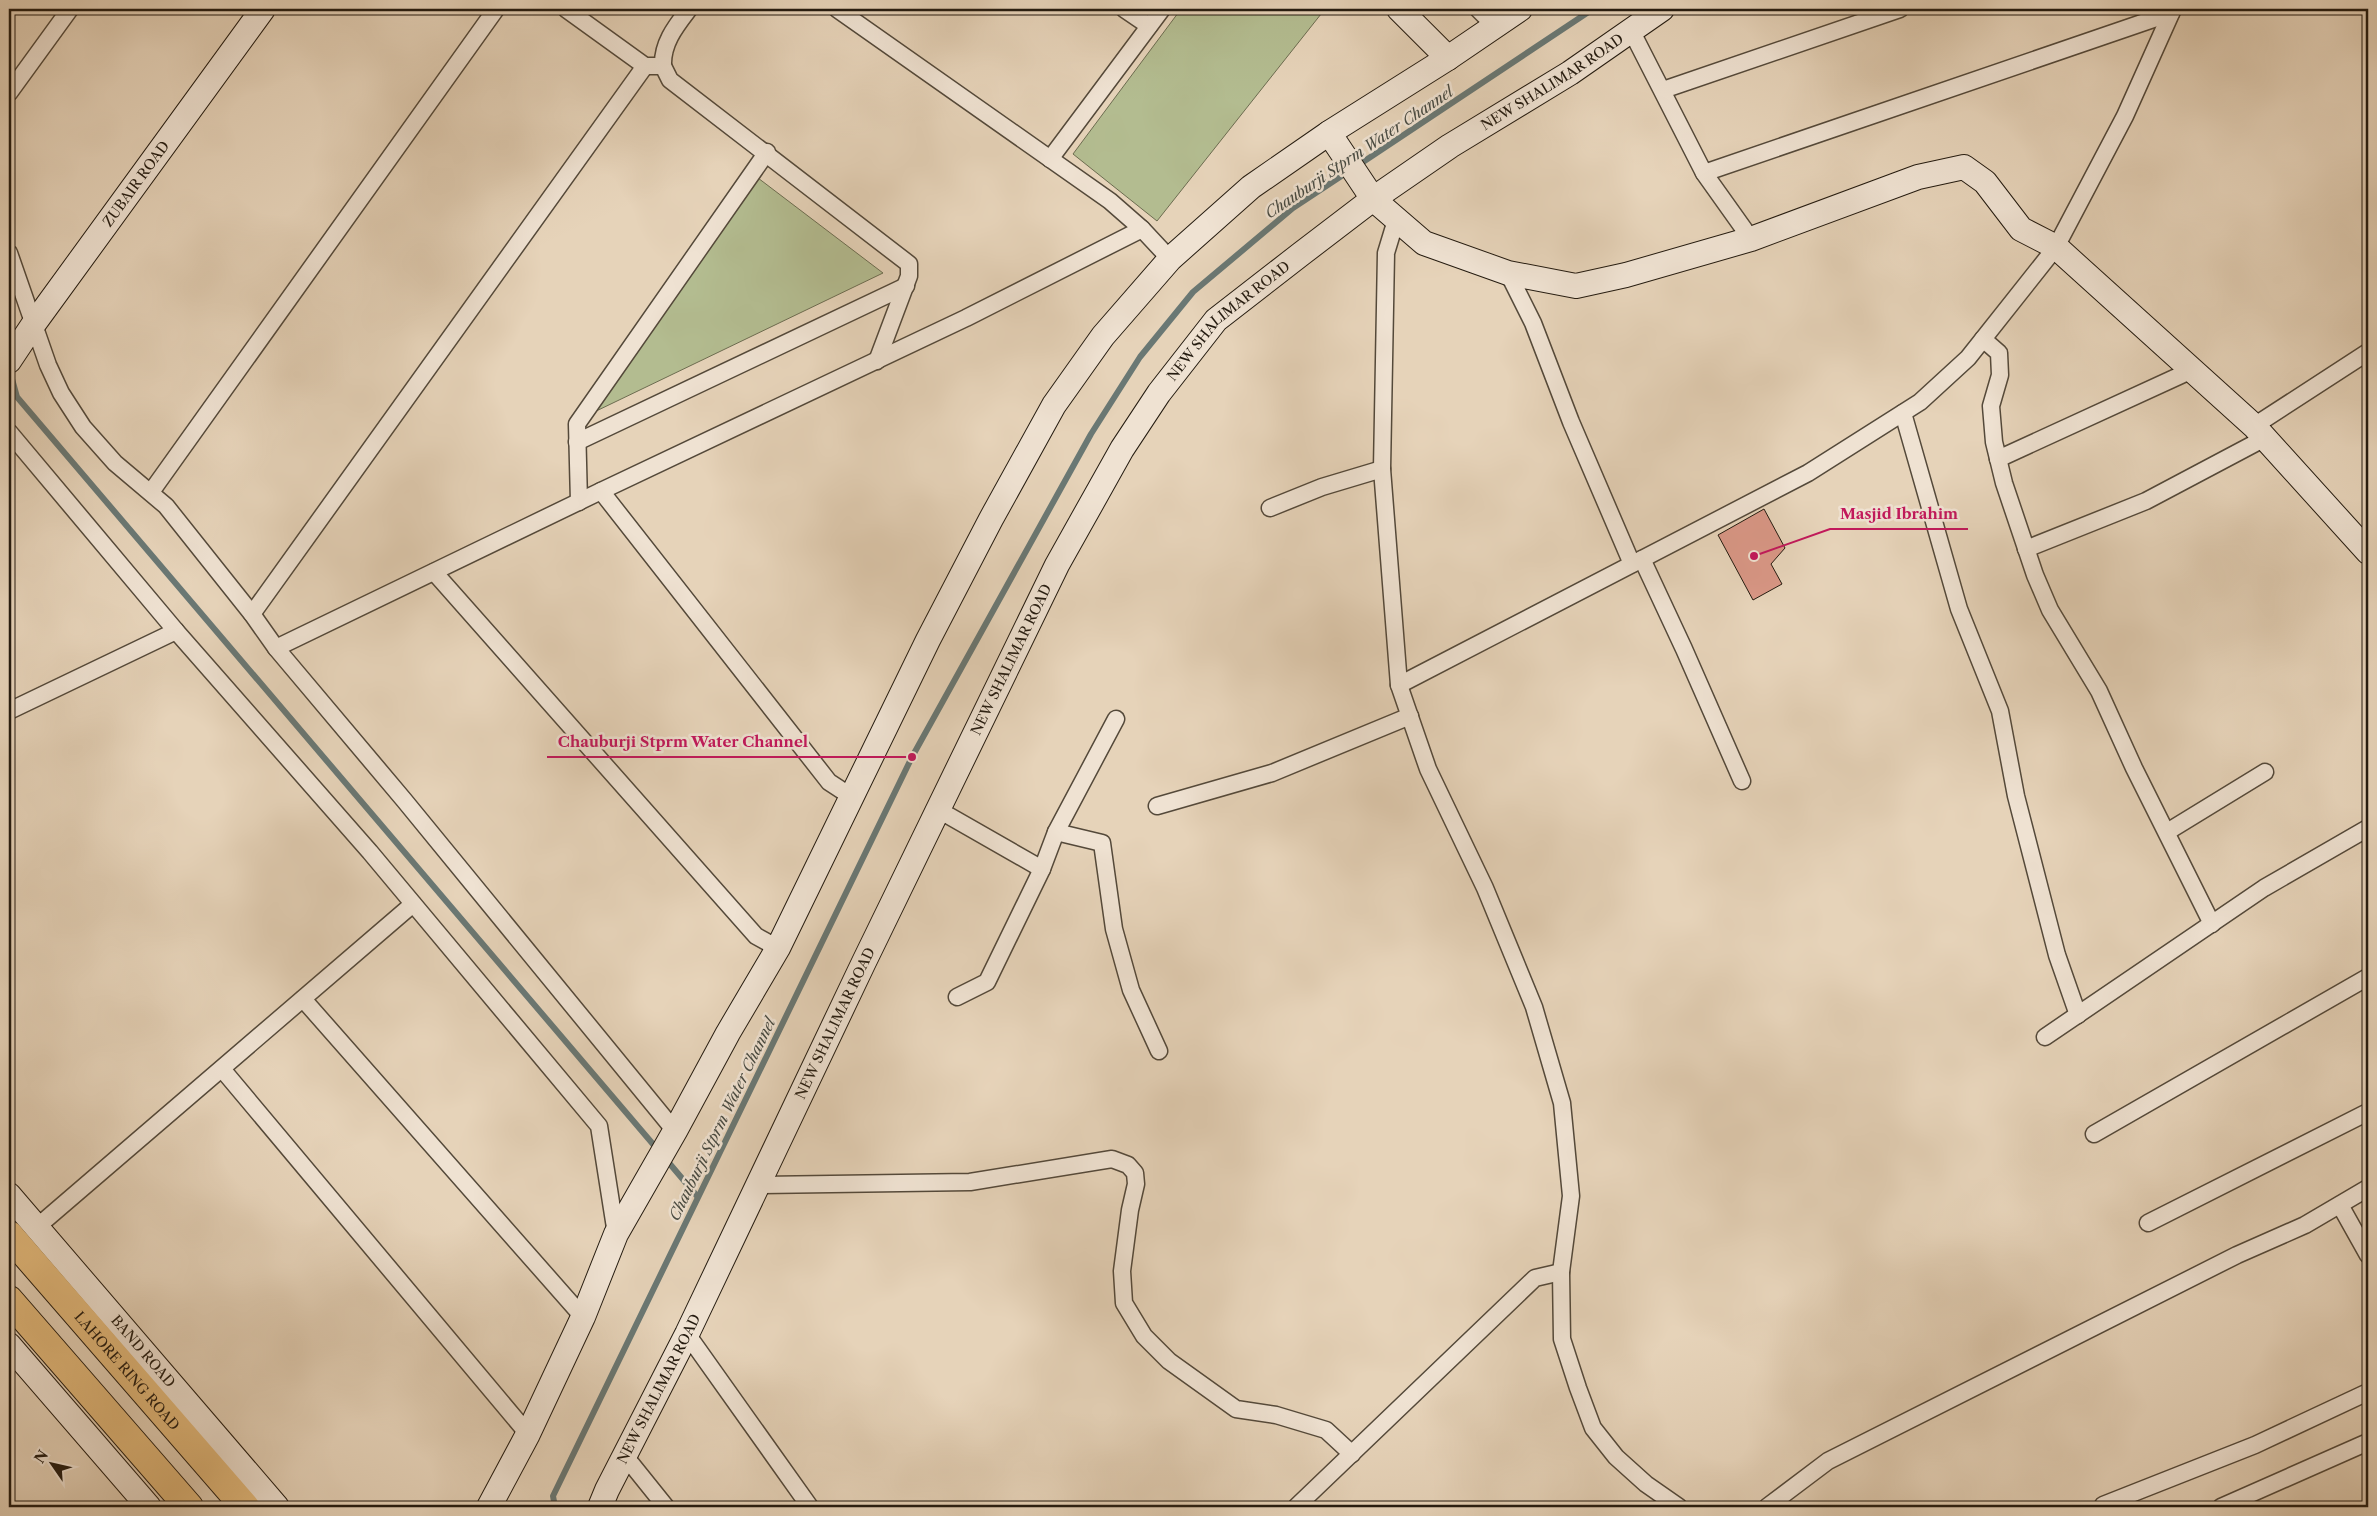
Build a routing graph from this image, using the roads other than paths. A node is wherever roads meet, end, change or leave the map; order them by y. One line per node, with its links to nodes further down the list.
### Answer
1 (70, 9): 22 (street)
2 (264, 9): 36 (street, ZUBAIR ROAD)
3 (496, 9): 49 (street)
4 (566, 9): 19 (street)
5 (689, 9): 20 (street)
6 (837, 9): 25 (street)
7 (1124, 9): 15 (street)
8 (1162, 9): 15 (street)
9 (1399, 9): 18 (street)
10 (1478, 9): 16 (street)
11 (1520, 9): 16 (street)
12 (1662, 9): 17 (street, NEW SHALIMAR ROAD)
13 (1900, 9): 21 (street)
14 (2172, 11): 26 (street); 31 (street)
15 (1149, 26): 25 (street)
16 (1496, 27): 18 (street)
17 (1632, 32): 21 (street); 27 (street, NEW SHALIMAR ROAD)
18 (1448, 58): 23 (street)
19 (645, 66): 20 (street); 56 (street)
20 (663, 66): 24 (street)
21 (1663, 90): 26 (street)
22 (9, 93)
23 (1334, 142): 27 (street); 33 (street)
24 (767, 152): 35 (street); 45 (street)
25 (1050, 159): 29 (street)
26 (1704, 173): 30 (street)
27 (1370, 195): 28 (street); 67 (street, NEW SHALIMAR ROAD)
28 (1396, 220): 34 (street); 47 (street)
29 (1142, 230): 33 (street); 40 (street)
30 (1751, 238): 31 (street); 34 (street)
31 (2056, 247): 37 (street); 41 (street)
32 (9, 253): 36 (street)
33 (1170, 259): 65 (street)
34 (1508, 273): 54 (street)
35 (906, 286): 40 (street); 45 (street)
36 (30, 329): 39 (street, ZUBAIR ROAD); 49 (street)
37 (1982, 339): 42 (street); 46 (street)
38 (2368, 352): 44 (street)
39 (9, 361)
40 (877, 361): 48 (street)
41 (2192, 370): 44 (street); 46 (street)
42 (1902, 413): 54 (street); 78 (street)
43 (9, 432): 57 (street)
44 (2260, 432): 52 (street); 53 (street)
45 (577, 442): 50 (street)
46 (1998, 459): 52 (street)
47 (1382, 469): 51 (street); 59 (street)
48 (601, 491): 50 (street); 65 (street)
49 (151, 492): 56 (street)
50 (579, 502): 55 (street)
51 (1270, 508)
52 (2026, 549): 70 (street)
53 (2368, 552)
54 (1637, 562): 59 (street); 64 (street)
55 (434, 572): 58 (street); 74 (street)
56 (252, 614): 58 (street)
57 (176, 631): 60 (street); 72 (street)
58 (276, 648): 84 (street)
59 (1399, 686): 61 (street)
60 (9, 711)
61 (1410, 716): 66 (street); 94 (street)
62 (1116, 719): 69 (street)
63 (2266, 772): 70 (street)
64 (1742, 781)
65 (852, 797): 74 (street)
66 (1157, 806)
67 (937, 809): 71 (street); 85 (street, NEW SHALIMAR ROAD)
68 (2368, 828): 73 (street)
69 (1056, 832): 71 (street); 80 (street)
70 (2167, 832): 73 (street)
71 (1042, 869): 76 (street)
72 (413, 904): 77 (street); 91 (street)
73 (2212, 924): 78 (street)
74 (778, 948): 84 (street)
75 (2368, 977): 83 (street)
76 (957, 997)
77 (303, 999): 81 (street); 96 (street)
78 (2078, 1015): 79 (street)
79 (2045, 1037)
80 (1159, 1050)
81 (222, 1069): 90 (street); 100 (street)
82 (2368, 1112): 89 (street)
83 (2094, 1134)
84 (672, 1136): 91 (street)
85 (758, 1186): 97 (street, NEW SHALIMAR ROAD); 102 (street)
86 (2368, 1188): 88 (street)
87 (9, 1195): 90 (street, BAND ROAD)
88 (2340, 1205): 93 (street); 115 (street)
89 (2148, 1223)
90 (37, 1228): 108 (street, BAND ROAD)
91 (616, 1234): 96 (street)
92 (9, 1235): 107 (highway, LAHORE RING ROAD)
93 (2368, 1255)
94 (1561, 1272): 102 (street); 114 (street)
95 (9, 1300): 106 (highway)
96 (583, 1317): 100 (street)
97 (687, 1334): 103 (street, NEW SHALIMAR ROAD); 112 (street)
98 (9, 1345): 105 (street)
99 (2368, 1392): 104 (street)
100 (528, 1434): 109 (street)
101 (2368, 1442): 116 (street)
102 (1352, 1454): 113 (street)
103 (626, 1456): 110 (street, NEW SHALIMAR ROAD); 111 (street)
104 (2103, 1506)
105 (149, 1507)
106 (189, 1507)
107 (245, 1507)
108 (277, 1507)
109 (489, 1507)
110 (600, 1507)
111 (666, 1507)
112 (810, 1507)
113 (1296, 1507)
114 (1679, 1507)
115 (1766, 1507)
116 (2221, 1507)

